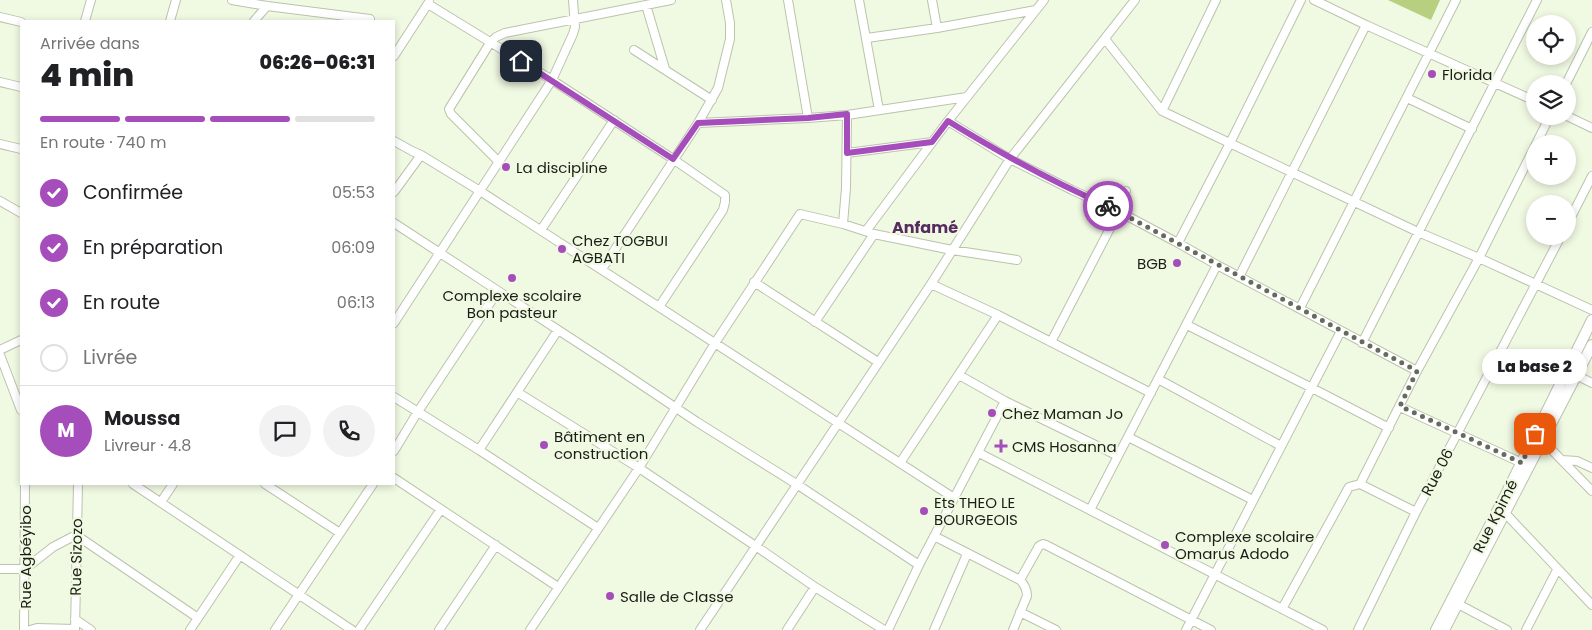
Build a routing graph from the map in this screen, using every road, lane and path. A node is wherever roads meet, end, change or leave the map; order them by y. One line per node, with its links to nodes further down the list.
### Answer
1 (90, 0): 24 (street)
2 (176, 0): 25 (street)
3 (232, 0): 19 (street)
4 (573, 0): 23 (street)
5 (671, 0): 18 (street)
6 (726, 0): 46 (street)
7 (788, 0): 50 (street)
8 (859, 0): 31 (street)
9 (932, 0): 29 (street)
10 (1044, 0): 20 (street)
11 (1135, 0): 32 (street)
12 (1216, 0): 48 (street)
13 (1301, 0): 59 (street)
14 (1314, 0): 28 (street)
15 (1456, 0): 35 (street)
16 (1537, 0): 41 (street)
17 (429, 2): 33 (street); 36 (street)
18 (646, 5): 23 (street); 37 (street)
19 (267, 6): 22 (street); 26 (street)
20 (1036, 10): 29 (street); 43 (street)
21 (0, 17): 27 (street)
22 (370, 18)
23 (575, 18): 33 (street); 39 (street)
24 (85, 20)
25 (170, 20)
26 (255, 20)
27 (20, 22)
28 (1366, 25): 35 (street); 68 (street)
29 (937, 28): 31 (street)
30 (1592, 32): 38 (street)
31 (867, 38): 47 (street)
32 (1105, 39): 48 (street); 64 (street)
33 (490, 42): 39 (street); 66 (street)
34 (634, 50): 37 (street)
35 (1430, 53): 41 (street); 45 (street)
36 (395, 54)
37 (665, 70): 46 (street)
38 (1570, 75)
39 (552, 80): 51 (street); 66 (street)
40 (0, 82): 42 (street)
41 (1495, 83): 44 (street); 56 (street)
42 (20, 87)
43 (967, 97): 47 (street); 53 (street)
44 (1526, 97)
45 (1407, 98): 56 (street); 74 (street)
46 (712, 100): 54 (street)
47 (879, 110): 49 (street)
48 (1162, 111): 59 (street)
49 (847, 114): 50 (street); 62 (street)
50 (808, 118): 54 (street)
51 (614, 120): 65 (street); 80 (street)
52 (1576, 120): 55 (street)
53 (948, 121): 58 (street); 64 (street)
54 (698, 123): 65 (street)
55 (1592, 128)
56 (1472, 129): 82 (street)
57 (395, 142): 63 (street)
58 (932, 142): 62 (street); 81 (street)
59 (1230, 143): 68 (street); 84 (street)
60 (0, 144): 61 (street)
61 (20, 149)
62 (847, 153): 79 (street)
63 (421, 155): 70 (street); 71 (street)
64 (1010, 158): 76 (street); 86 (street)
65 (673, 159): 91 (street); 97 (street)
66 (498, 162): 71 (street)
67 (1526, 164): 88 (street)
68 (1292, 173): 74 (street); 92 (street)
69 (1592, 176): 75 (street)
70 (395, 191)
71 (480, 191): 80 (street); 87 (street)
72 (1126, 192): 76 (street)
73 (0, 202): 77 (street)
74 (1354, 202): 82 (street); 98 (street)
75 (1576, 207)
76 (1117, 210): 84 (street); 108 (street)
77 (20, 212)
78 (395, 224): 87 (street)
79 (844, 224): 81 (street); 93 (street)
80 (542, 230): 91 (street)
81 (866, 231): 83 (street)
82 (1418, 232): 88 (street); 110 (street)
83 (874, 234): 86 (street); 103 (street)
84 (1178, 242): 90 (street)
85 (1556, 245): 95 (street, Rue 06)
86 (952, 250): 89 (street); 94 (street)
87 (438, 254): 96 (street); 100 (street)
88 (1478, 258): 95 (street); 115 (street)
89 (1016, 260)
90 (1217, 265): 92 (street); 104 (street)
91 (602, 269): 97 (street)
92 (1239, 277): 98 (street)
93 (754, 282): 103 (street); 109 (street)
94 (930, 284): 101 (street); 114 (street)
95 (1535, 285): 99 (street); 131 (street, Rue 06)
96 (498, 291): 105 (street); 128 (street)
97 (659, 307): 109 (street)
98 (1300, 308): 106 (street)
99 (1592, 310)
100 (396, 313)
101 (998, 315): 108 (street); 116 (street)
102 (1592, 320): 141 (main road, Rue Kpimé)
103 (815, 322): 114 (street)
104 (1187, 325): 118 (street); 120 (street)
105 (558, 330): 121 (street); 126 (street)
106 (1341, 331): 110 (street); 120 (street)
107 (20, 340): 112 (street)
108 (1051, 342): 122 (street)
109 (715, 343): 126 (street); 129 (street)
110 (1362, 343): 115 (street)
111 (1592, 345): 117 (main road, Rue Kpimé)
112 (0, 350)
113 (1, 360): 127 (street)
114 (878, 362): 129 (street)
115 (1417, 371): 125 (street)
116 (958, 375): 124 (street); 140 (street)
117 (1576, 375): 119 (street); 133 (main road, Rue Kpimé)
118 (1158, 379): 122 (street); 134 (street)
119 (1592, 383)
120 (1312, 388): 130 (street); 134 (street)
121 (517, 392): 136 (street); 142 (street)
122 (1151, 393): 132 (street)
123 (395, 398): 128 (street)
124 (1005, 401): 137 (street); 138 (street)
125 (1400, 406): 130 (street); 131 (street)
126 (676, 407): 142 (street); 152 (street)
127 (20, 408)
128 (417, 412): 135 (street); 136 (street)
129 (839, 423): 140 (street); 152 (street)
130 (1389, 428): 145 (street)
131 (1458, 433): 141 (street); 159 (street, Rue 06)
132 (1128, 437): 138 (street); 155 (street)
133 (1542, 440): 139 (street); 160 (main road, Rue Kpimé)
134 (1282, 446): 155 (street)
135 (395, 449)
136 (479, 450): 161 (street)
137 (979, 454): 154 (street); 158 (street)
138 (1118, 456): 158 (street)
139 (1562, 460): 143 (street); 153 (street)
140 (900, 463): 154 (street)
141 (1522, 463): 206 (main road, Rue Kpimé)
142 (639, 468): 161 (street); 166 (street)
143 (1592, 468)
144 (395, 479): 157 (street)
145 (1360, 484): 159 (street); 180 (street)
146 (25, 485): 171 (street, Rue Agbéyibo)
147 (78, 485): 163 (street, Rue Sizozo)
148 (134, 485): 156 (street)
149 (172, 485): 156 (street)
150 (268, 485): 162 (street)
151 (372, 485): 162 (street)
152 (798, 485): 166 (street); 169 (street)
153 (1592, 491)
154 (954, 498): 164 (street)
155 (1253, 500): 173 (street)
156 (161, 502): 168 (street)
157 (441, 509): 165 (street); 192 (street)
158 (1090, 510): 173 (street)
159 (1416, 512): 205 (street, Rue 06)
160 (1505, 513): 172 (street); 178 (main road, Rue Kpimé)
161 (598, 528): 175 (street)
162 (340, 533): 177 (street)
163 (76, 535): 171 (street); 182 (street); 183 (street, Rue Sizozo)
164 (934, 536): 167 (street); 169 (street)
165 (496, 545): 175 (street); 193 (street)
166 (757, 547): 176 (street); 195 (street)
167 (967, 554): 174 (street); 199 (street)
168 (240, 555): 177 (street); 182 (street)
169 (918, 565): 198 (street)
170 (0, 569): 171 (street)
171 (25, 569): 185 (street, Rue Agbéyibo)
172 (1557, 570): 179 (street); 209 (street)
173 (1215, 574): 180 (street); 184 (street)
174 (1020, 580): 181 (street); 184 (street)
175 (558, 587): 194 (street)
176 (815, 587): 196 (street); 197 (street)
177 (299, 594): 190 (street); 191 (street)
178 (1458, 604): 207 (main road, Rue Kpimé); 208 (street)
179 (1592, 605)
180 (1282, 608): 204 (street)
181 (1020, 612): 200 (street); 201 (street)
182 (198, 618): 189 (street)
183 (75, 619): 187 (street, Rue Sizozo); 188 (street)
184 (1192, 620): 202 (street); 203 (street)
185 (24, 630)
186 (30, 630): 187 (street)
187 (75, 630)
188 (91, 630)
189 (190, 630)
190 (275, 630)
191 (352, 630)
192 (359, 630)
193 (439, 630)
194 (530, 630)
195 (700, 630)
196 (788, 630)
197 (884, 630)
198 (888, 630)
199 (934, 630)
200 (1012, 630)
201 (1056, 630)
202 (1186, 630)
203 (1212, 630)
204 (1323, 630)
205 (1358, 630)
206 (1436, 630)
207 (1444, 630)
208 (1507, 630)
209 (1526, 630)

